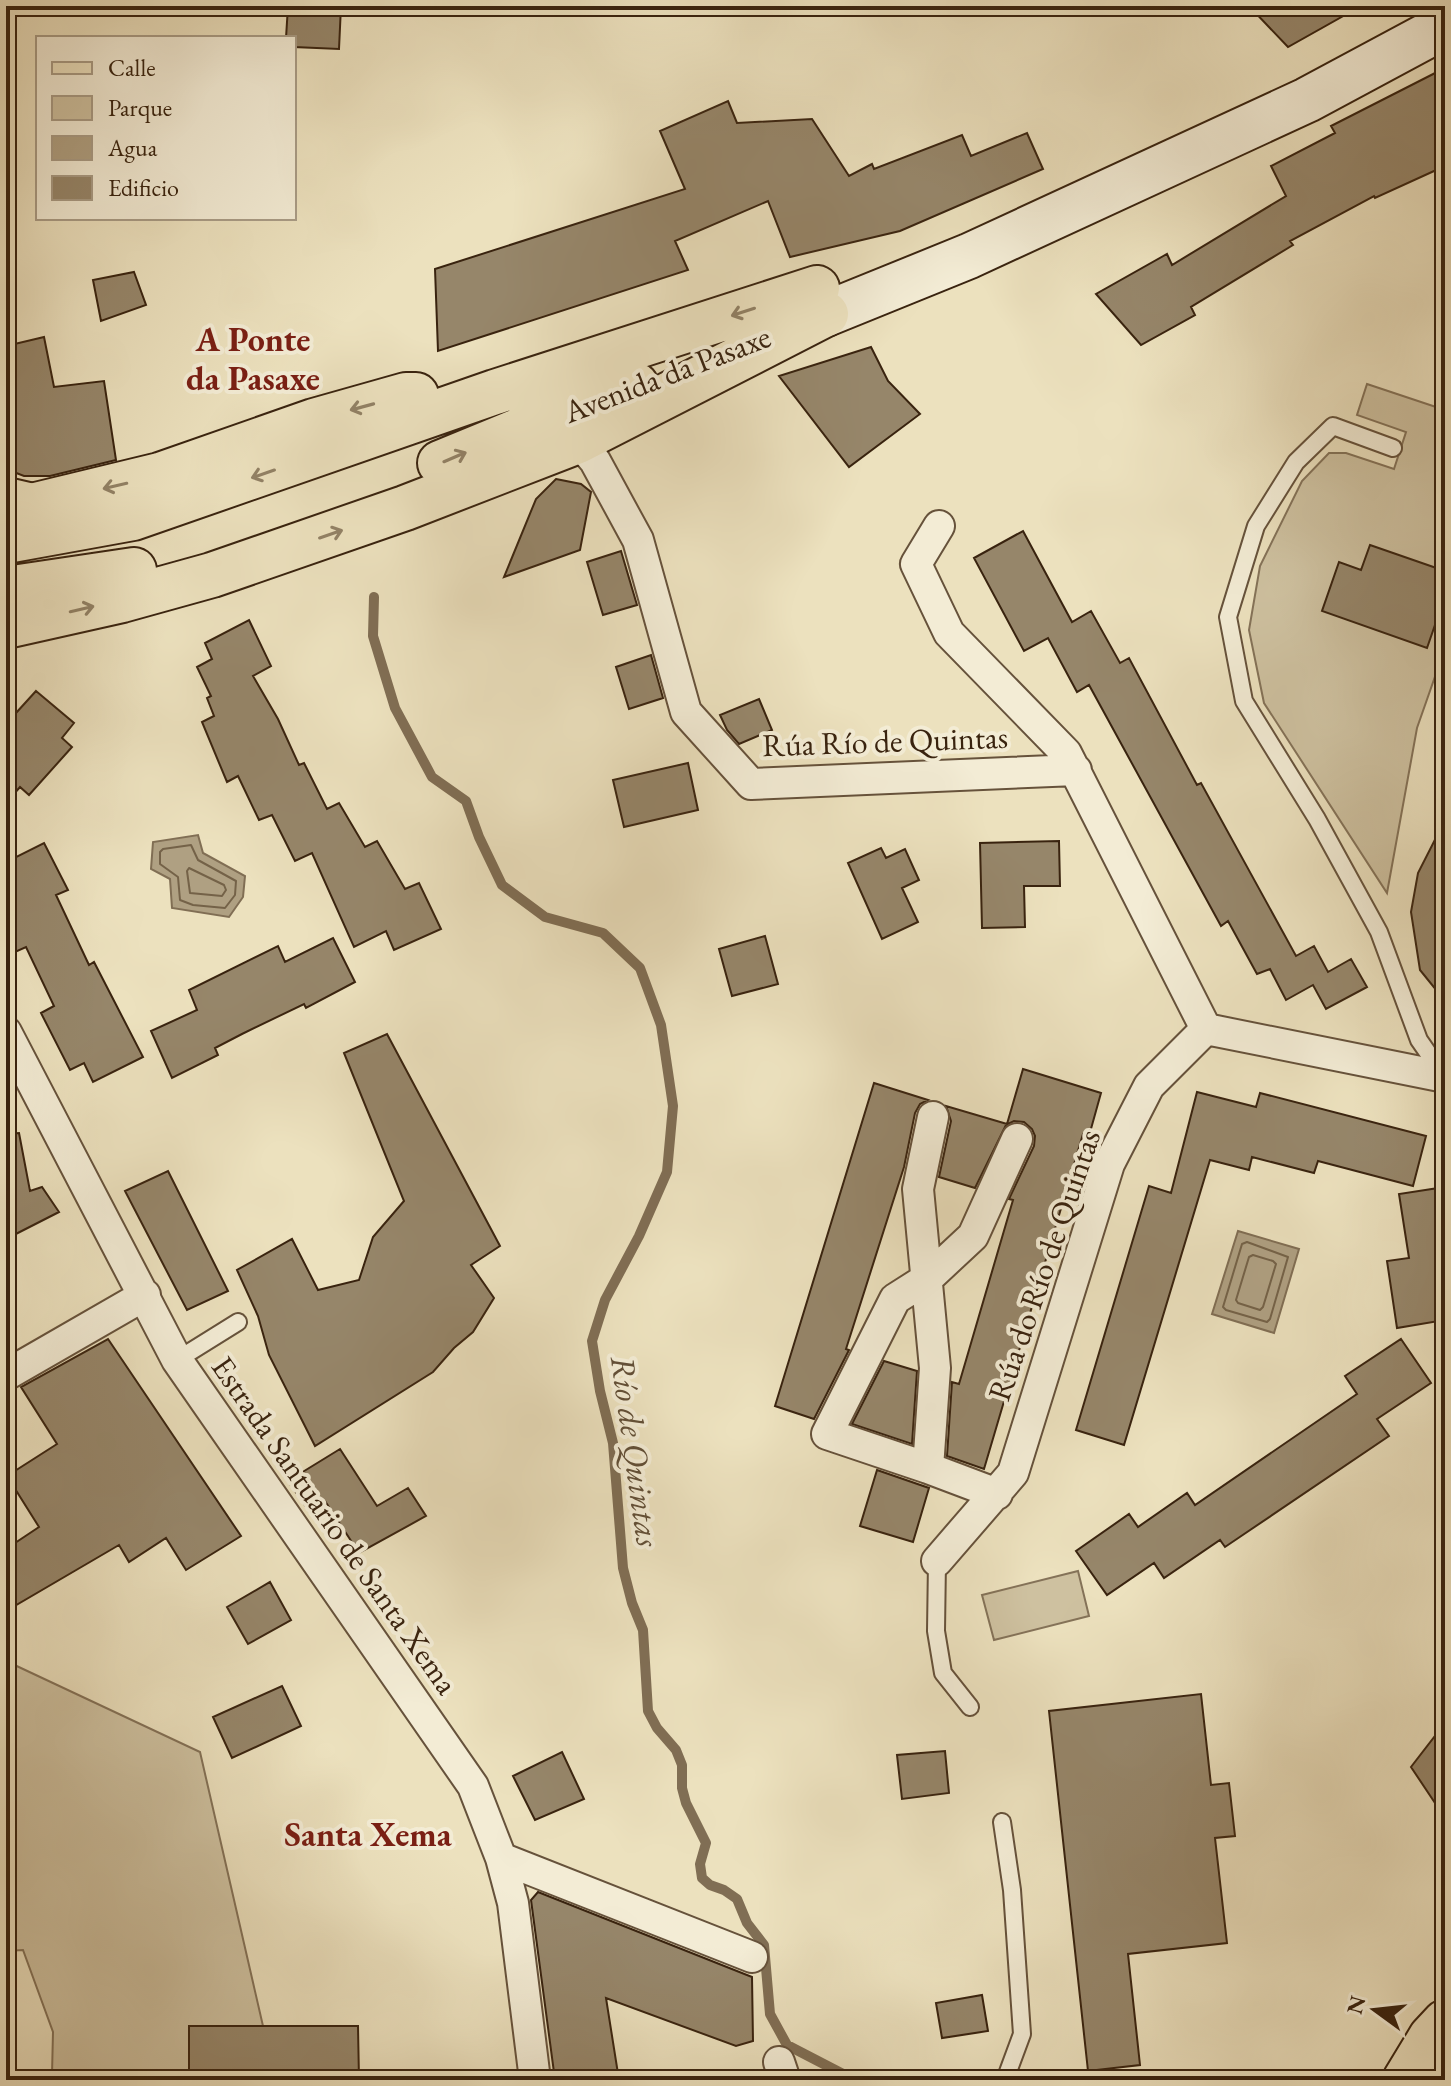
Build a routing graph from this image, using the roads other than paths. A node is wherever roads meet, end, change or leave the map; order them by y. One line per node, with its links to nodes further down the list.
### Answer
1 (1425, 6): 3 (main road)
2 (1445, 26): 3 (main road)
3 (1299, 87): 4 (main road, Avenida da Pasaxe)
4 (822, 301): 5 (main road, Avenida da Pasaxe, one-way to 5); 6 (main road); 11 (main road, Avenida da Pasaxe, one-way to 4)
5 (495, 392): 8 (main road, one-way to 8); 10 (main road, Avenida da Pasaxe, one-way to 10)
6 (578, 441): 11 (main road, one-way to 6); 12 (street, Rúa Río de Quintas)
7 (1393, 448): 15 (lane)
8 (15, 504)
9 (939, 526): 12 (street, Rúa Río de Quintas)
10 (6, 541)
11 (11, 617)
12 (1076, 770): 13 (street, Rúa Río de Quintas)
13 (1206, 1029): 15 (street); 24 (street, Rúa do Río de Quintas)
14 (6, 1032): 19 (street, Estrada Santuario de Santa Xema)
15 (1445, 1077)
16 (933, 1117): 18 (street)
17 (1017, 1139): 18 (street)
18 (928, 1278): 23 (street); 23 (street)
19 (145, 1295): 21 (street, Estrada Santuario de Santa Xema); 22 (street)
20 (238, 1322): 21 (lane)
21 (177, 1360): 28 (street, Estrada Santuario de Santa Xema)
22 (6, 1375)
23 (928, 1468): 24 (street)
24 (997, 1494): 25 (street, Rúa do Río de Quintas)
25 (937, 1561): 26 (lane, Rúa do Río de Quintas)
26 (970, 1707)
27 (1002, 1822): 32 (lane)
28 (501, 1858): 29 (street); 31 (street, Estrada Santuario de Santa Xema)
29 (752, 1957)
30 (1445, 2022): 33 (main road)
31 (535, 2080)
32 (1005, 2080)
33 (1405, 2080)

